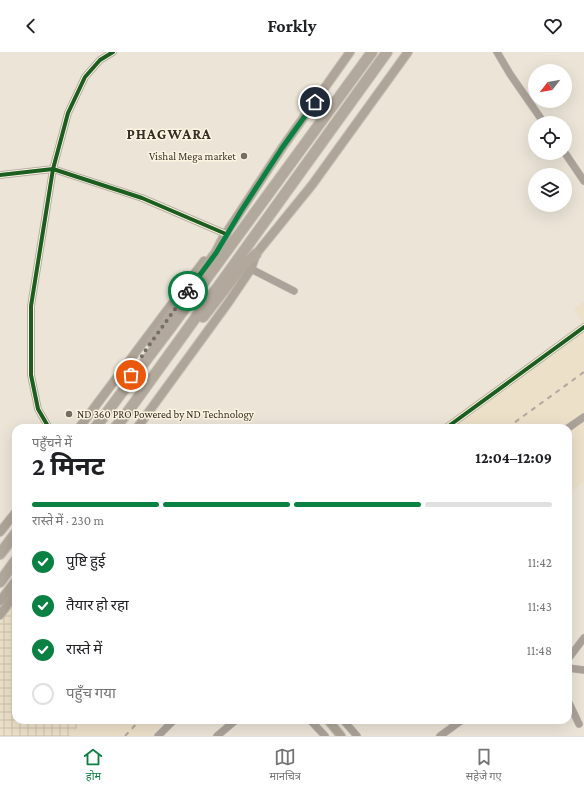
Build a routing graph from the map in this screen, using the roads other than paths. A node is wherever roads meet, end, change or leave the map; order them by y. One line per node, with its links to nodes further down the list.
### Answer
1 (113, 52): 9 (street)
2 (350, 52): 12 (main road)
3 (372, 52): 17 (highway)
4 (387, 52): 18 (highway)
5 (408, 52): 13 (main road)
6 (498, 52): 7 (street)
7 (539, 116)
8 (570, 160): 11 (street)
9 (53, 169): 10 (street); 12 (street); 20 (street)
10 (0, 175)
11 (584, 181)
12 (226, 234): 17 (highway); 21 (main road)
13 (256, 254): 14 (main road); 18 (highway)
14 (251, 269): 15 (street); 24 (main road)
15 (294, 291)
16 (584, 327): 25 (street)
17 (117, 399): 22 (highway)
18 (127, 413): 23 (highway)
19 (584, 417): 26 (street)
20 (47, 424)
21 (82, 424)
22 (98, 424)
23 (118, 424)
24 (140, 424)
25 (451, 424)
26 (572, 425)
27 (12, 517): 28 (main road)
28 (0, 532)
29 (12, 538): 30 (highway)
30 (0, 554)
31 (12, 566): 32 (highway)
32 (0, 582)
33 (12, 585): 35 (main road)
34 (12, 598): 36 (main road)
35 (0, 601)
36 (0, 615)
37 (584, 638): 38 (street)
38 (572, 653)
39 (572, 668): 40 (street)
40 (584, 670)
41 (572, 709): 48 (street)
42 (170, 724): 49 (street)
43 (231, 724): 50 (street)
44 (314, 724): 51 (street)
45 (331, 724): 52 (main road)
46 (346, 724): 53 (street)
47 (456, 724): 54 (street)
48 (579, 724)
49 (158, 736)
50 (217, 736)
51 (325, 736)
52 (341, 736)
53 (357, 736)
54 (440, 736)

